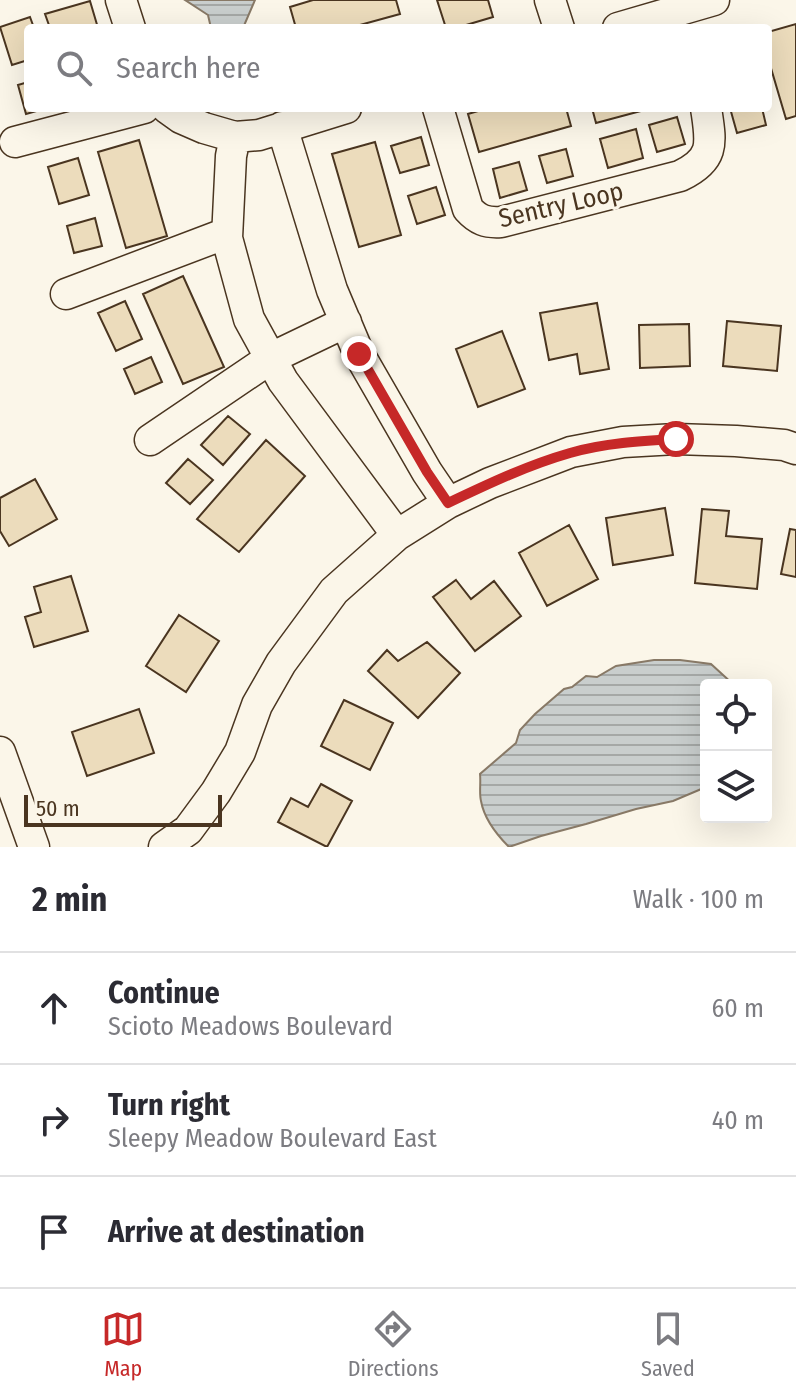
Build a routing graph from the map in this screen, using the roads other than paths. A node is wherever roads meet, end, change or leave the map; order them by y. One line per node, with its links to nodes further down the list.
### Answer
1 (121, 0): 4 (street)
2 (550, 0): 5 (street)
3 (697, 12): 6 (street)
4 (129, 24)
5 (558, 24)
6 (638, 24)
7 (129, 112): 14 (street)
8 (173, 112): 13 (street)
9 (333, 112): 12 (street)
10 (439, 112): 11 (street, Sentry Loop)
11 (707, 112)
12 (282, 127): 13 (street); 17 (street)
13 (235, 137): 15 (street)
14 (15, 142)
15 (227, 233): 16 (street); 18 (street)
16 (66, 294)
17 (346, 322): 18 (street); 21 (street)
18 (271, 358): 19 (street); 22 (street)
19 (150, 440)
20 (796, 449): 21 (street)
21 (448, 503): 22 (street)
22 (397, 535): 25 (street)
23 (0, 752): 24 (street)
24 (34, 847)
25 (164, 847)

